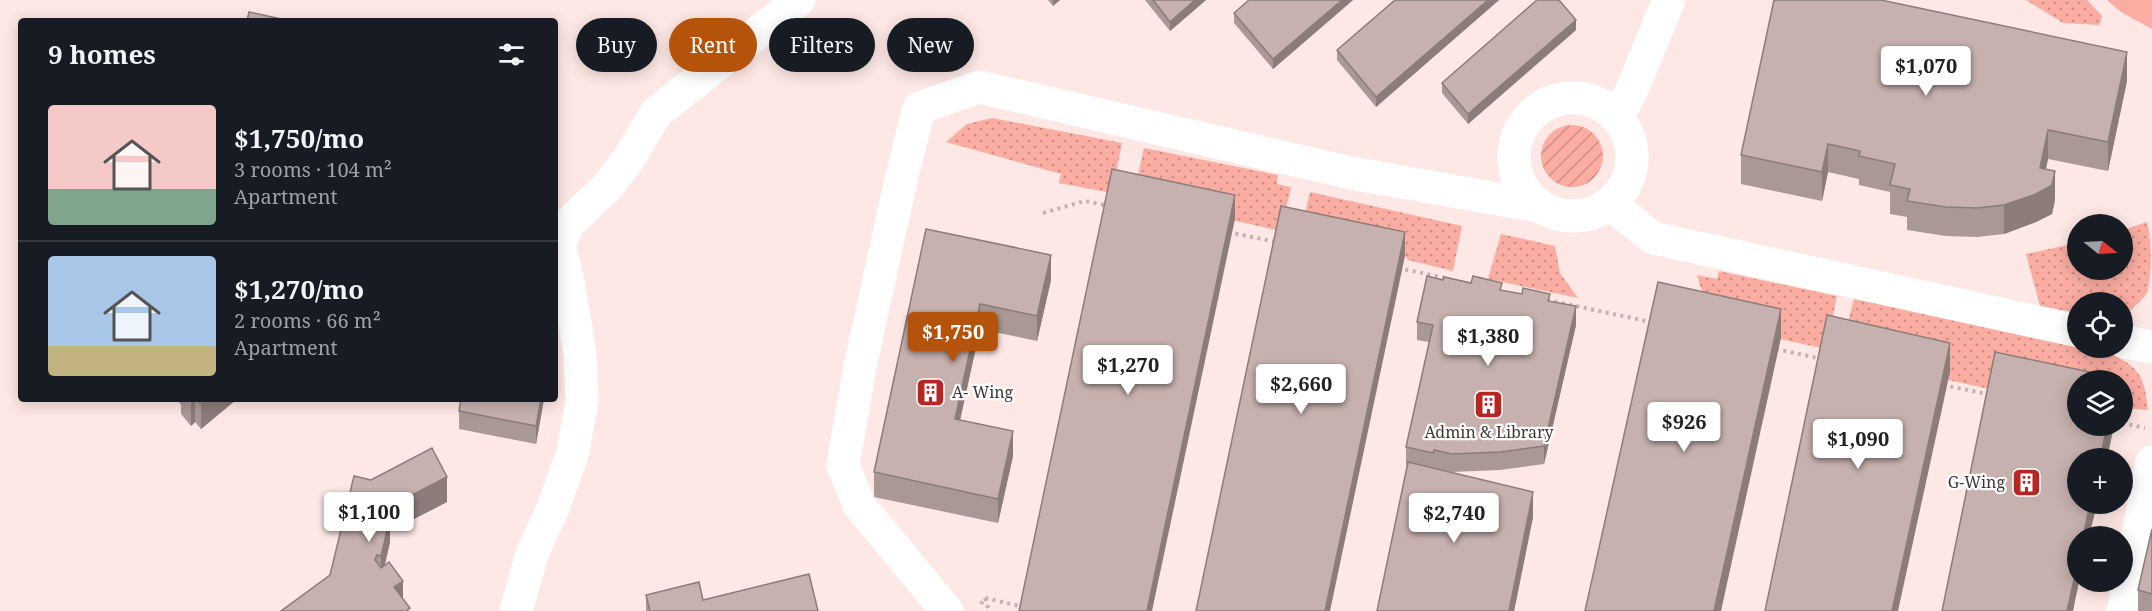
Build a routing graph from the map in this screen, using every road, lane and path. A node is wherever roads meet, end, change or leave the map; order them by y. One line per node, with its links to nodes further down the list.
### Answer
1 (799, 0): 26 (street)
2 (1669, 0): 3 (street)
3 (1617, 118): 4 (street); 5 (street)
4 (1610, 204): 5 (street); 14 (street)
5 (1538, 206): 27 (street)
6 (1120, 208): 7 (path)
7 (1043, 213)
8 (1225, 231): 9 (path)
9 (1283, 244)
10 (1388, 266): 11 (path)
11 (1447, 279)
12 (1540, 299): 13 (path)
13 (1657, 324)
14 (2067, 329)
15 (2133, 343): 16 (street)
16 (2152, 347)
17 (1774, 349): 18 (path)
18 (1832, 361)
19 (1937, 384): 20 (path)
20 (1996, 396)
21 (2133, 426): 22 (path)
22 (2152, 430)
23 (2152, 462): 30 (street)
24 (985, 598): 25 (path); 28 (path); 29 (path)
25 (1025, 607)
26 (516, 611)
27 (947, 611)
28 (976, 611)
29 (989, 611)
30 (2123, 611)

